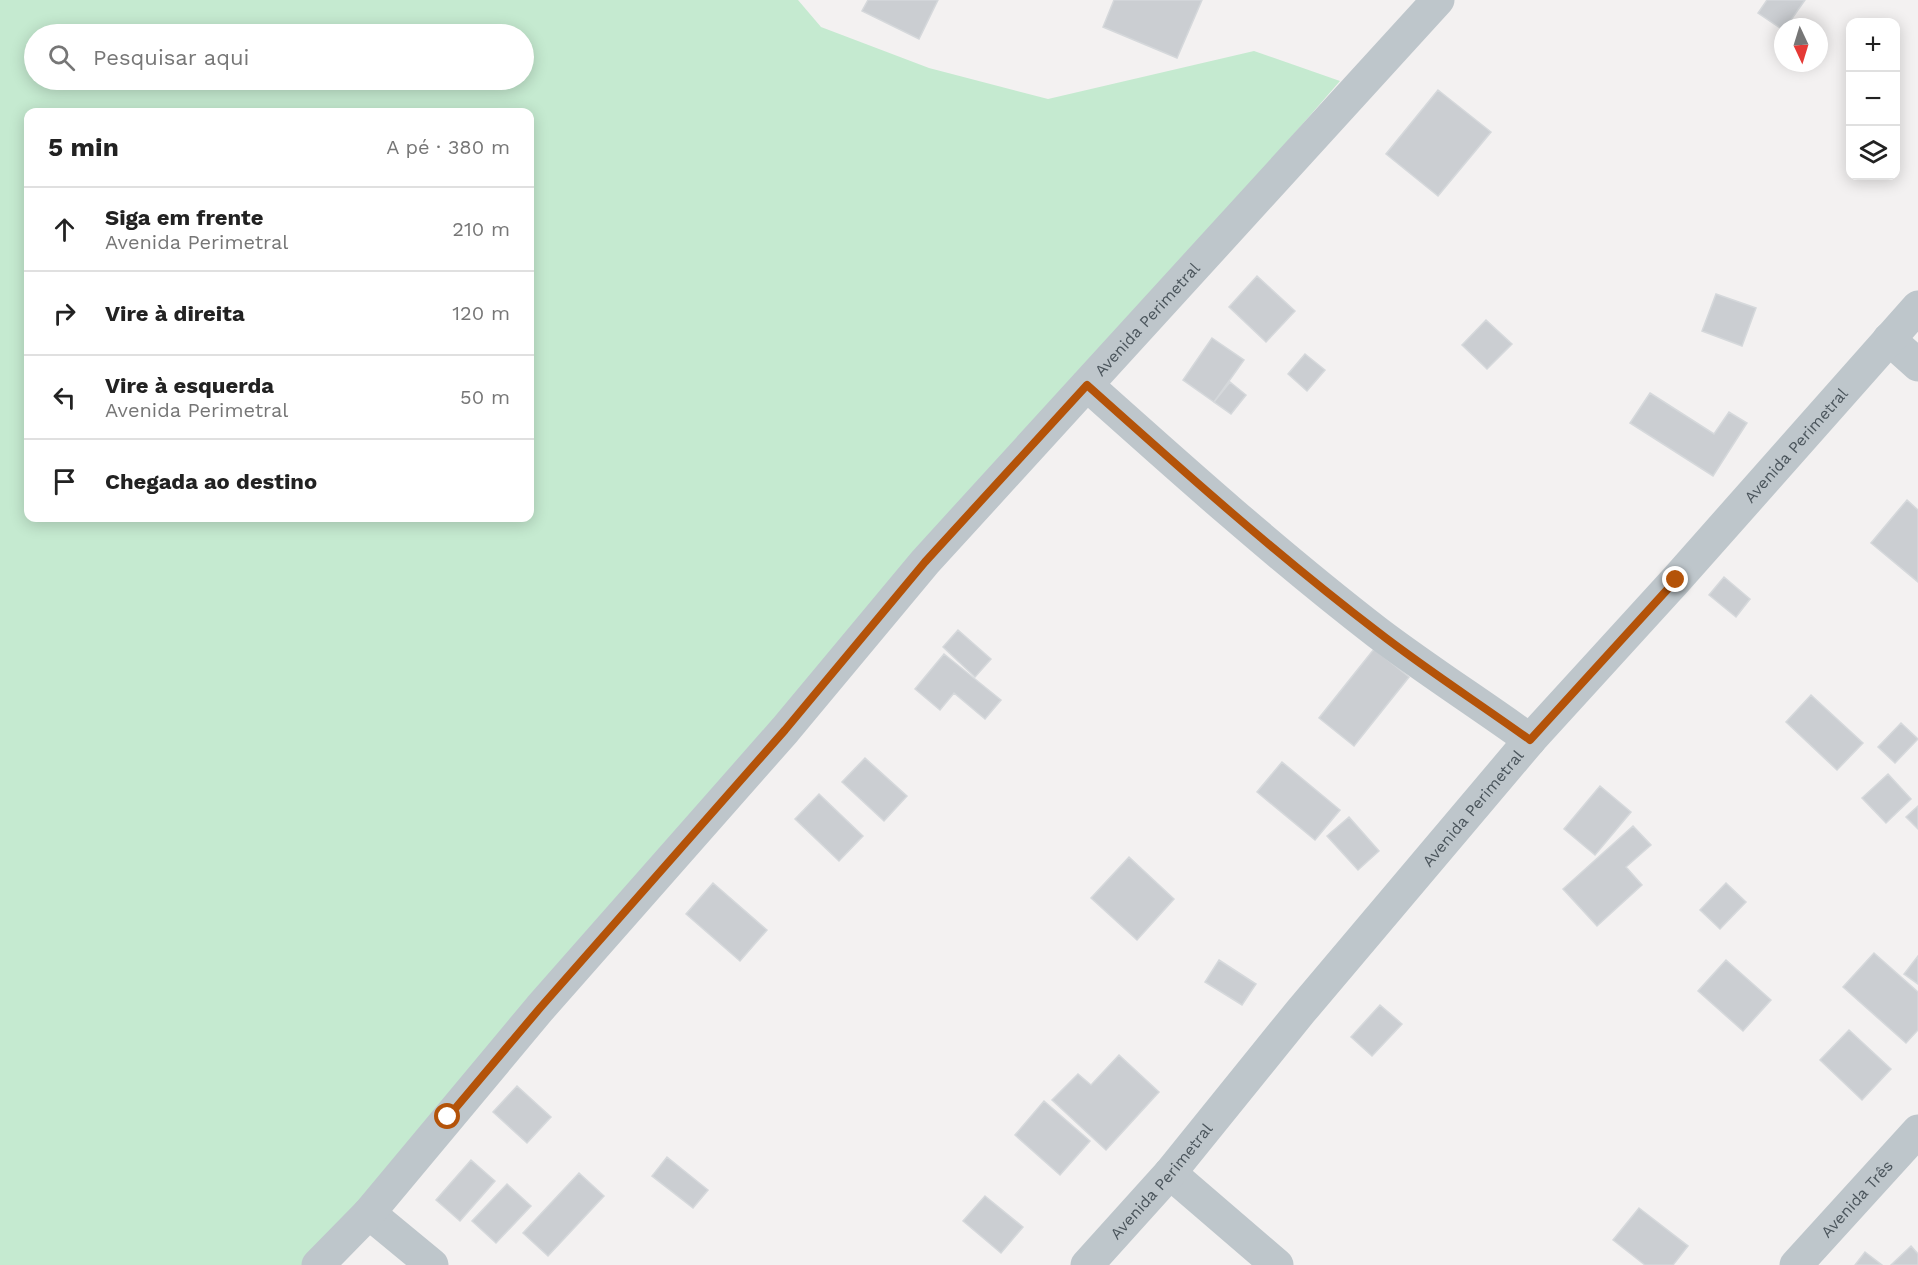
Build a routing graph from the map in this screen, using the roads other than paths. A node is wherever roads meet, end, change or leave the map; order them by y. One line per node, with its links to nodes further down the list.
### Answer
1 (1438, 0): 5 (street, Avenida Perimetral)
2 (1918, 307): 3 (street, Avenida Perimetral)
3 (1889, 339): 4 (street); 6 (street, Avenida Perimetral)
4 (1918, 365)
5 (1087, 385): 6 (street); 9 (street, Avenida Perimetral)
6 (1530, 740): 8 (street, Avenida Perimetral)
7 (1918, 1131): 14 (street, Avenida Três)
8 (1170, 1173): 12 (street, Avenida Perimetral); 13 (street)
9 (369, 1213): 10 (street, Avenida Perimetral); 11 (street)
10 (318, 1265)
11 (432, 1265)
12 (1087, 1265)
13 (1277, 1265)
14 (1796, 1265)

